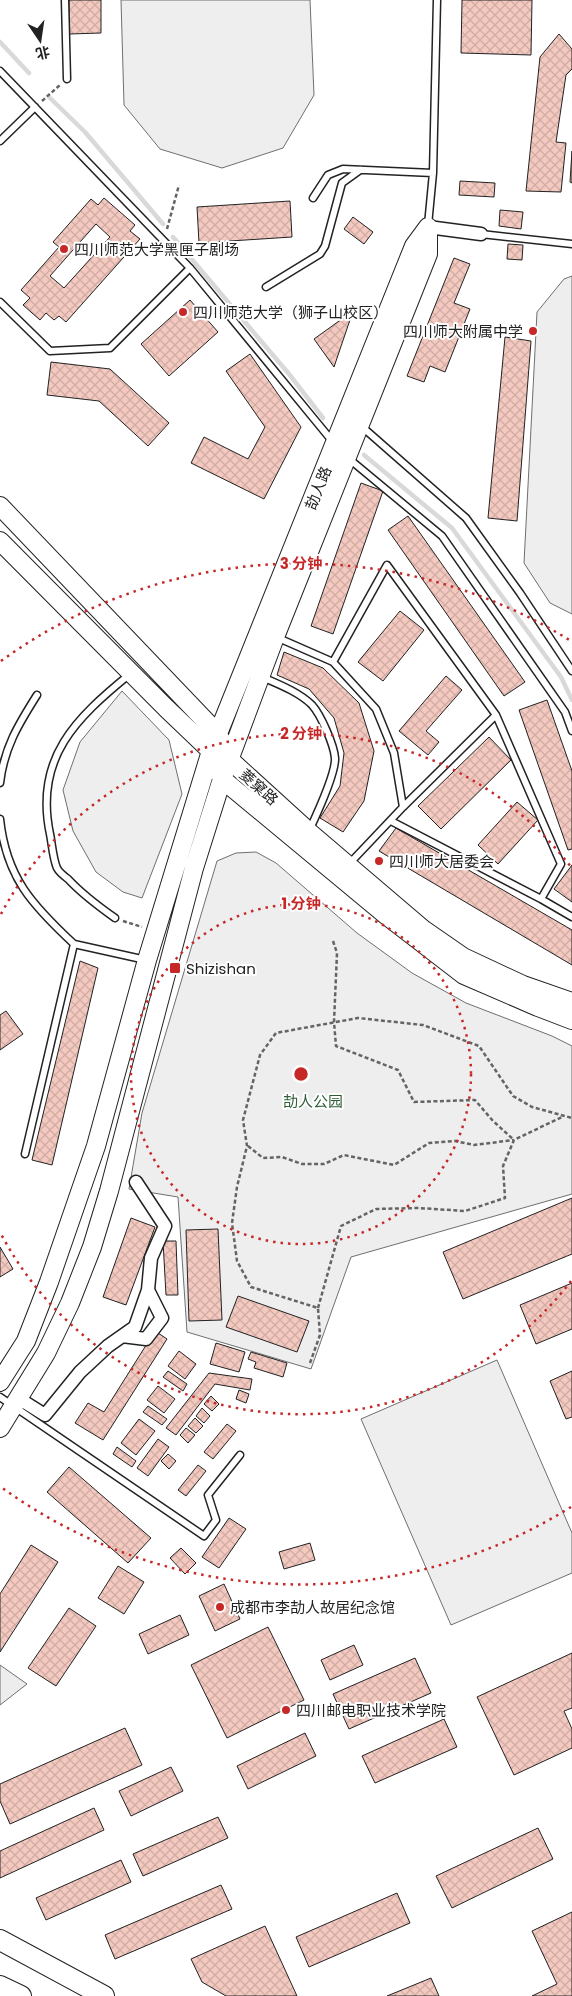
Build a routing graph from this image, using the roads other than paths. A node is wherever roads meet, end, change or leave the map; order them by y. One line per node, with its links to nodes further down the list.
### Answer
1 (65, 0): 4 (lane)
2 (437, 0): 8 (lane)
3 (0, 71): 5 (lane)
4 (67, 78)
5 (35, 107): 6 (lane); 13 (lane)
6 (0, 141)
7 (360, 170): 8 (lane); 9 (lane); 14 (lane)
8 (433, 173): 10 (lane)
9 (313, 198)
10 (428, 227): 11 (street); 16 (street); 17 (street, 劼人路)
11 (482, 234): 12 (lane)
12 (572, 244)
13 (190, 268): 15 (lane); 17 (lane)
14 (266, 287)
15 (0, 302)
16 (360, 424): 17 (street); 22 (lane)
17 (341, 451): 20 (street); 27 (lane); 30 (street, 劼人路)
18 (0, 506): 30 (street, 菱窠路)
19 (0, 541): 23 (street, 菱窠路)
20 (275, 637): 21 (lane); 24 (street)
21 (333, 662): 28 (lane); 35 (lane)
22 (572, 671)
23 (131, 673): 31 (street, 菱窠路); 42 (lane)
24 (262, 677): 32 (street); 38 (lane)
25 (37, 695): 34 (lane)
26 (572, 708): 27 (lane)
27 (565, 712): 29 (lane)
28 (496, 715): 35 (lane); 40 (lane)
29 (572, 731)
30 (218, 734): 31 (street, 劼人路); 32 (street, 菱窠路)
31 (211, 751): 33 (street, 菱窠路); 44 (street, 劼人路)
32 (230, 760): 33 (street); 38 (street, 菱窠路)
33 (222, 779): 46 (street, 菱窠路); 52 (street)
34 (0, 783)
35 (403, 807): 37 (lane)
36 (0, 819): 43 (lane)
37 (391, 820): 39 (lane); 40 (lane)
38 (309, 832): 39 (street, 菱窠路)
39 (348, 865): 45 (street, 菱窠路)
40 (541, 898): 41 (lane)
41 (572, 917)
42 (115, 918)
43 (74, 944): 44 (lane); 47 (lane)
44 (147, 960): 51 (street, 劼人路)
45 (572, 1002)
46 (572, 1020)
47 (25, 1154)
48 (136, 1182): 49 (street)
49 (148, 1290): 50 (street); 50 (street)
50 (122, 1336): 52 (street)
51 (0, 1381)
52 (10, 1400): 53 (street); 54 (lane)
53 (0, 1428)
54 (240, 1455)
55 (0, 1940): 58 (main road)
56 (0, 1986): 57 (main road)
57 (21, 1996)
58 (104, 1996)

